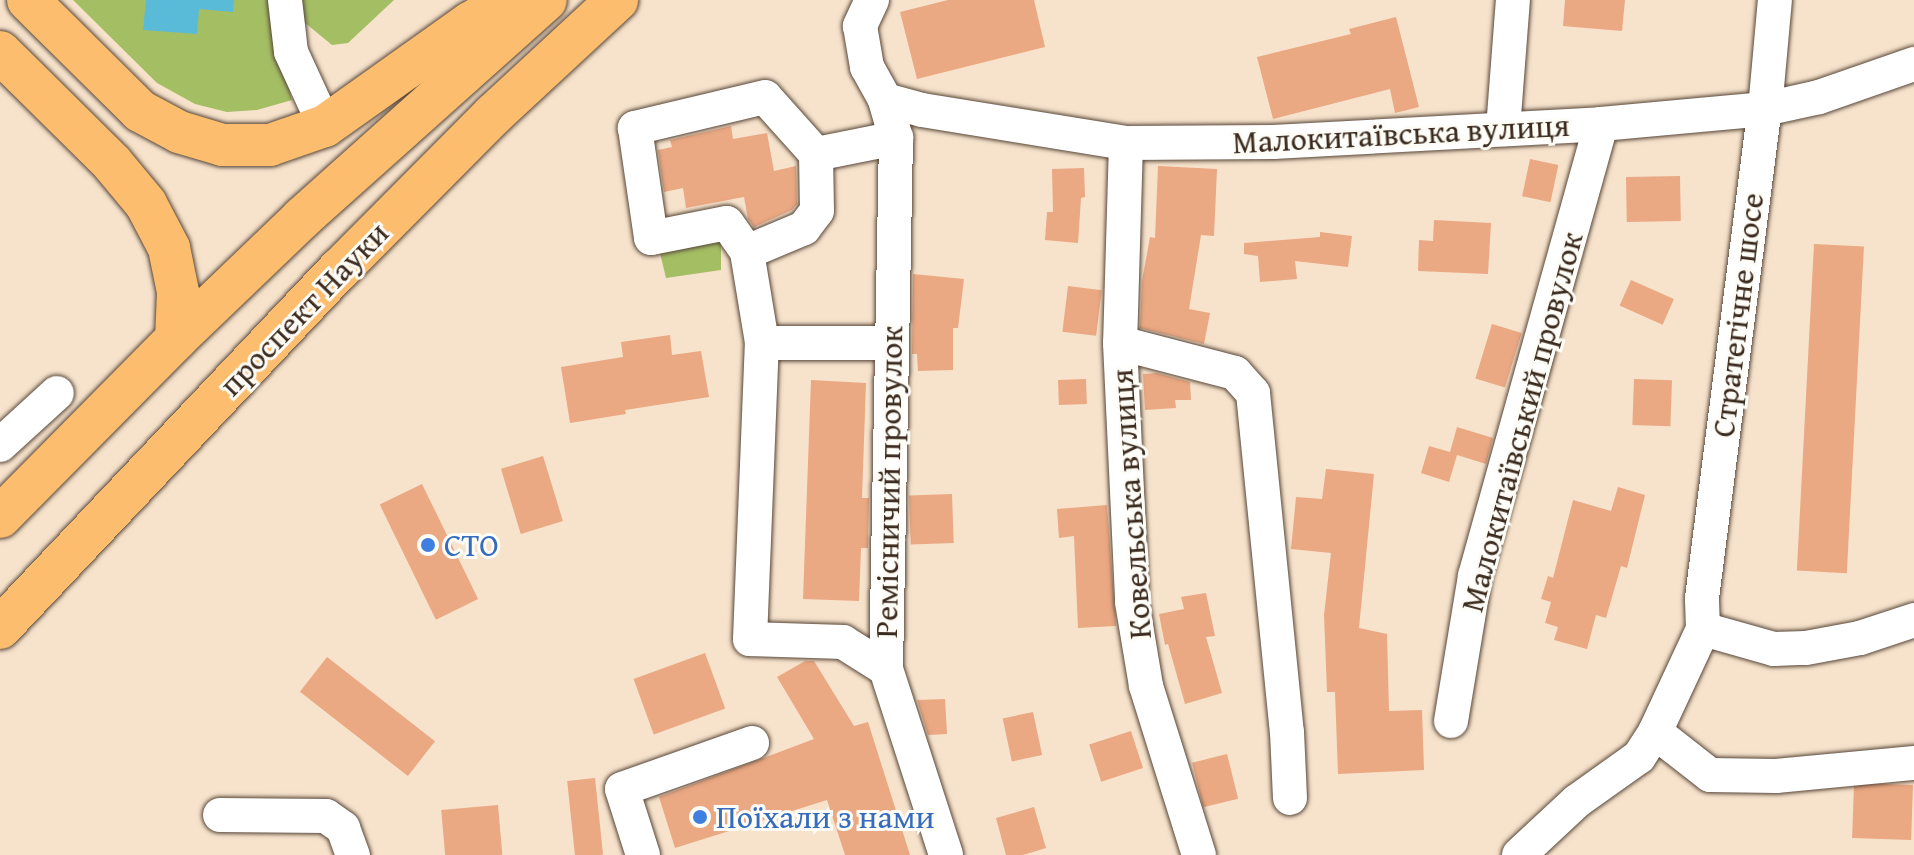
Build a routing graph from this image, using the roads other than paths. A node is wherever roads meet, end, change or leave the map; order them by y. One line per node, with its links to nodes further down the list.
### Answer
1 (28, 0): 14 (main road)
2 (285, 0): 14 (street)
3 (510, 0): 14 (main road)
4 (546, 0): 23 (main road, проспект Науки)
5 (617, 0): 28 (main road, проспект Науки)
6 (872, 0): 11 (street, Ремісничий провулок)
7 (1513, 0): 15 (street)
8 (1775, 0): 12 (street, Стратегічне шосе)
9 (0, 52): 23 (main road)
10 (1914, 64): 12 (street, Малокитаївська вулиця)
11 (885, 100): 16 (street, Ремісничий провулок); 17 (street, Малокитаївська вулиця)
12 (1765, 109): 13 (street, Малокитаївська вулиця); 29 (street, Стратегічне шосе)
13 (1601, 124): 15 (street, Малокитаївська вулиця); 31 (street, Малокитаївський провулок)
14 (325, 126)
15 (1503, 129): 17 (street, Малокитаївська вулиця)
16 (896, 138): 18 (street); 21 (street, Ремісничий провулок)
17 (1126, 143): 22 (street, Ковельська вулиця)
18 (816, 154): 19 (street); 19 (street)
19 (747, 252): 20 (street)
20 (762, 343): 21 (street); 30 (street)
21 (892, 343): 30 (street, Ремісничий провулок)
22 (1120, 343): 35 (street); 40 (street, Ковельська вулиця)
23 (163, 353): 26 (main road, проспект Науки)
24 (57, 393): 25 (street)
25 (0, 445)
26 (0, 517)
27 (1914, 620): 29 (street)
28 (0, 628)
29 (1703, 629): 32 (street)
30 (886, 669): 39 (street, Ремісничий провулок)
31 (1451, 721)
32 (1655, 732): 34 (street); 41 (street)
33 (752, 743): 38 (street)
34 (1914, 763)
35 (1290, 798)
36 (220, 815): 37 (street)
37 (353, 855)
38 (643, 855)
39 (946, 855)
40 (1199, 855)
41 (1519, 855)

